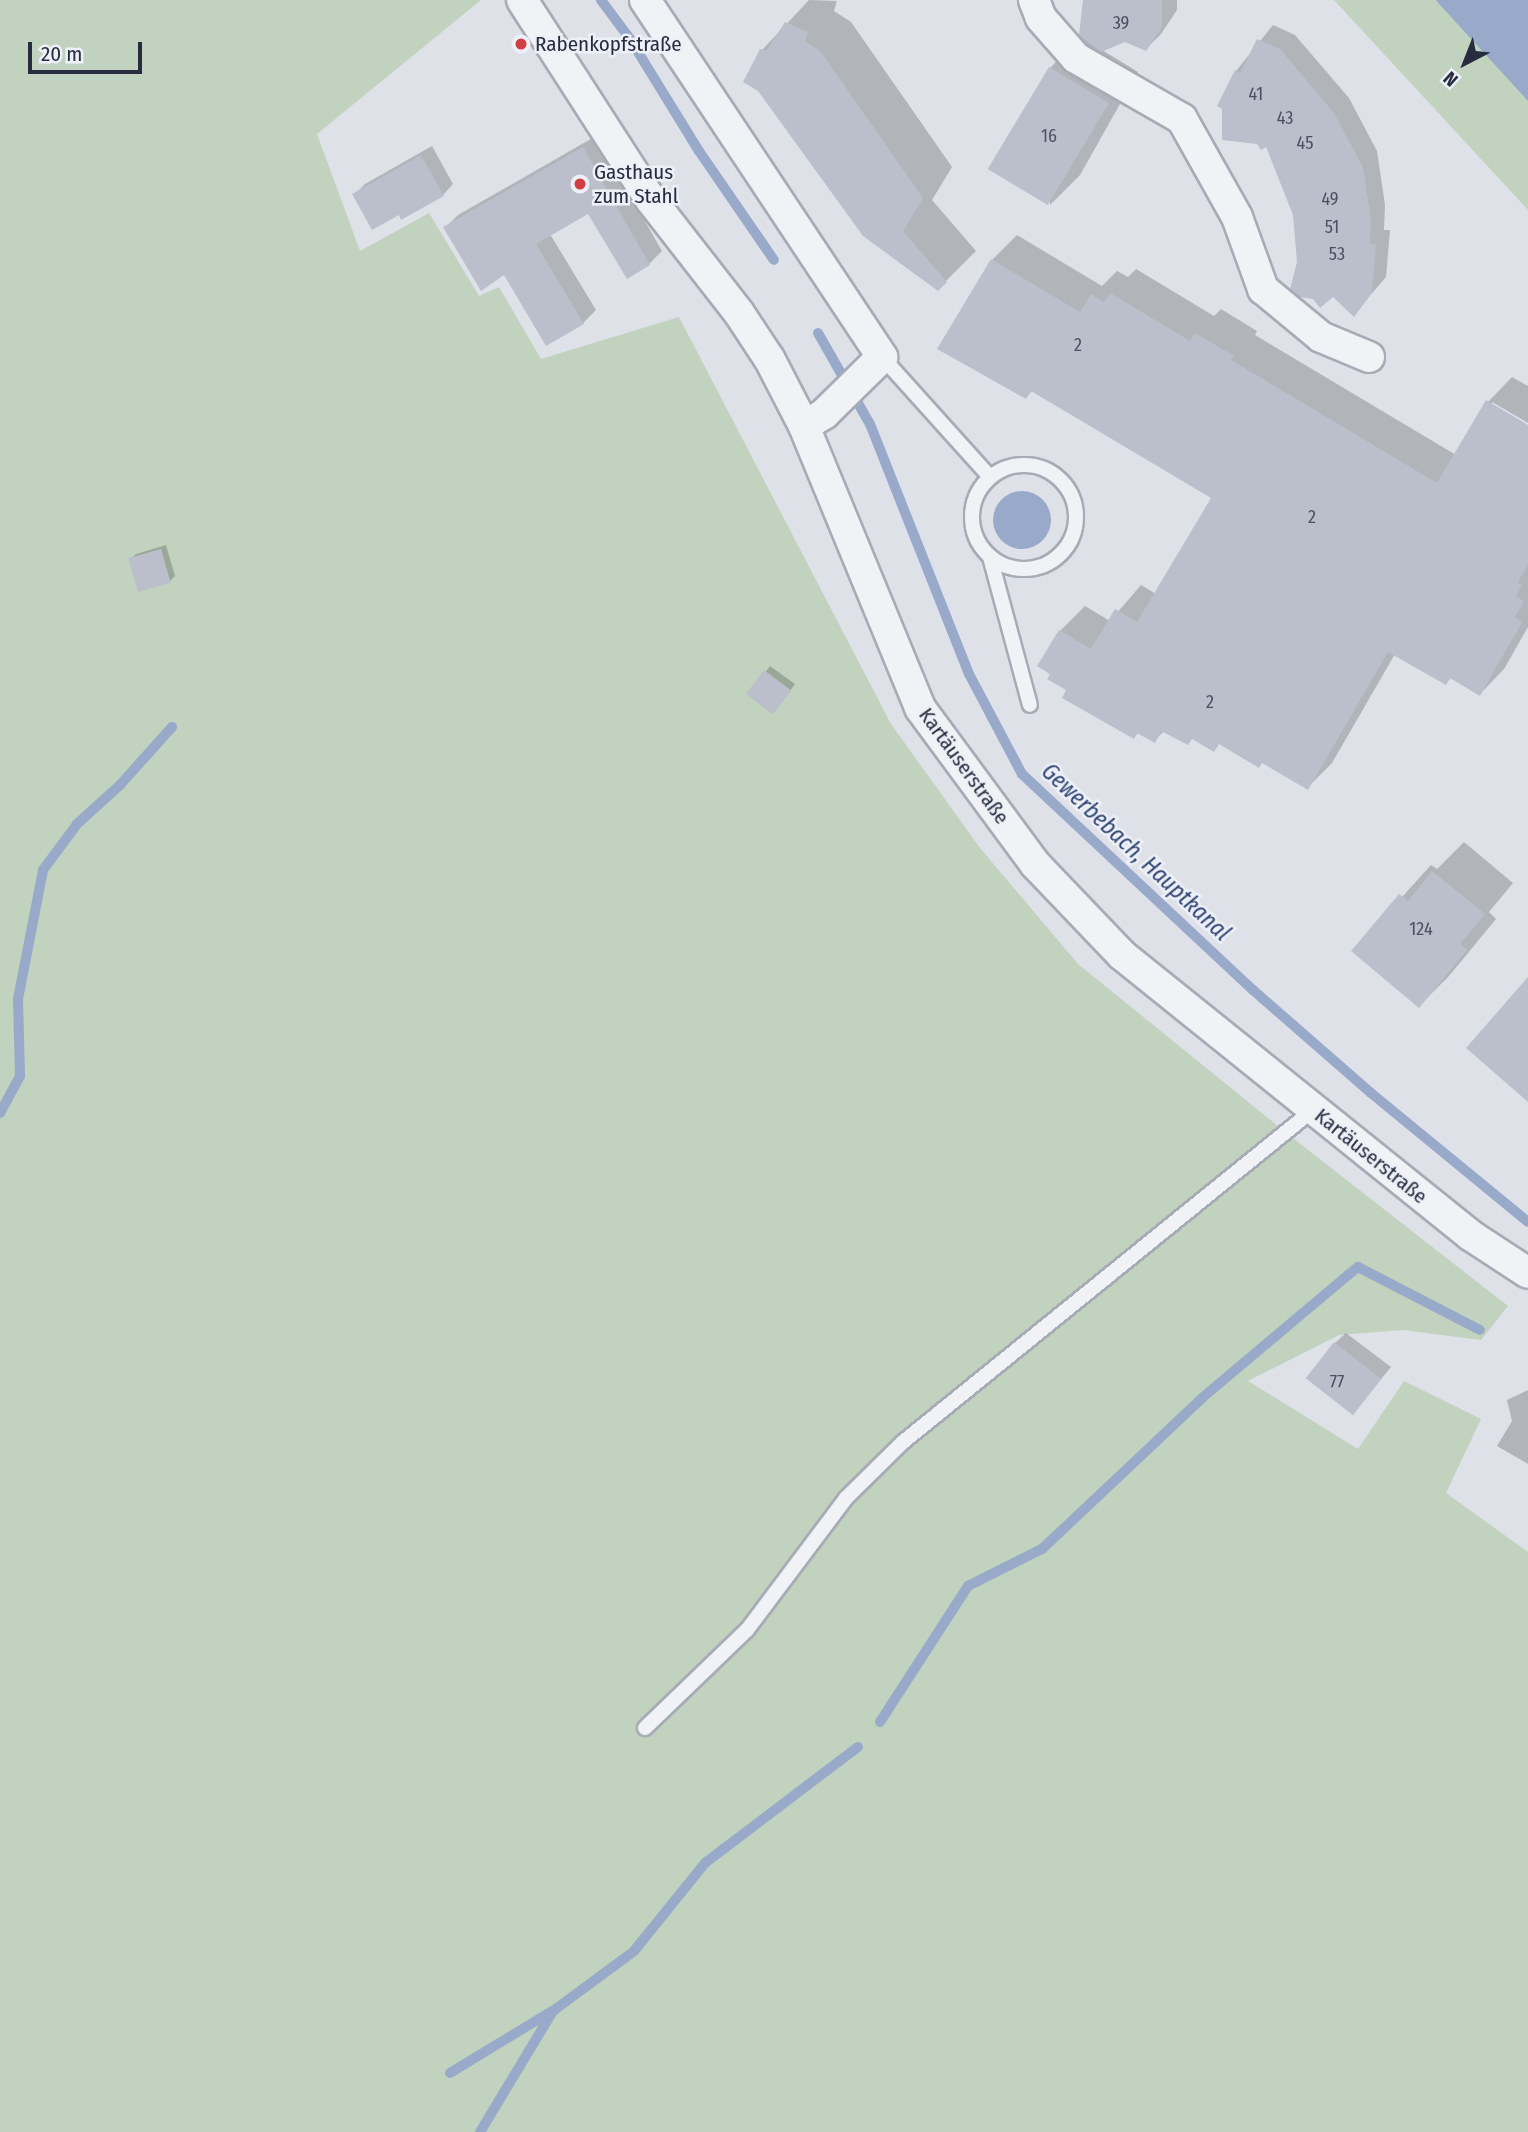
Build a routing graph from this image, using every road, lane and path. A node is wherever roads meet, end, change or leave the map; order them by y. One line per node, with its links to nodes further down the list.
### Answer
1 (522, 0): 6 (street, Kartäuserstraße)
2 (645, 0): 4 (street)
3 (1034, 0): 5 (street)
4 (883, 357): 6 (street); 7 (lane)
5 (1369, 357)
6 (814, 420): 10 (street, Kartäuserstraße)
7 (990, 477): 8 (lane); 8 (lane)
8 (990, 557): 9 (lane)
9 (1030, 705)
10 (1313, 1110): 11 (street, Kartäuserstraße); 12 (lane)
11 (1528, 1273)
12 (645, 1728)

